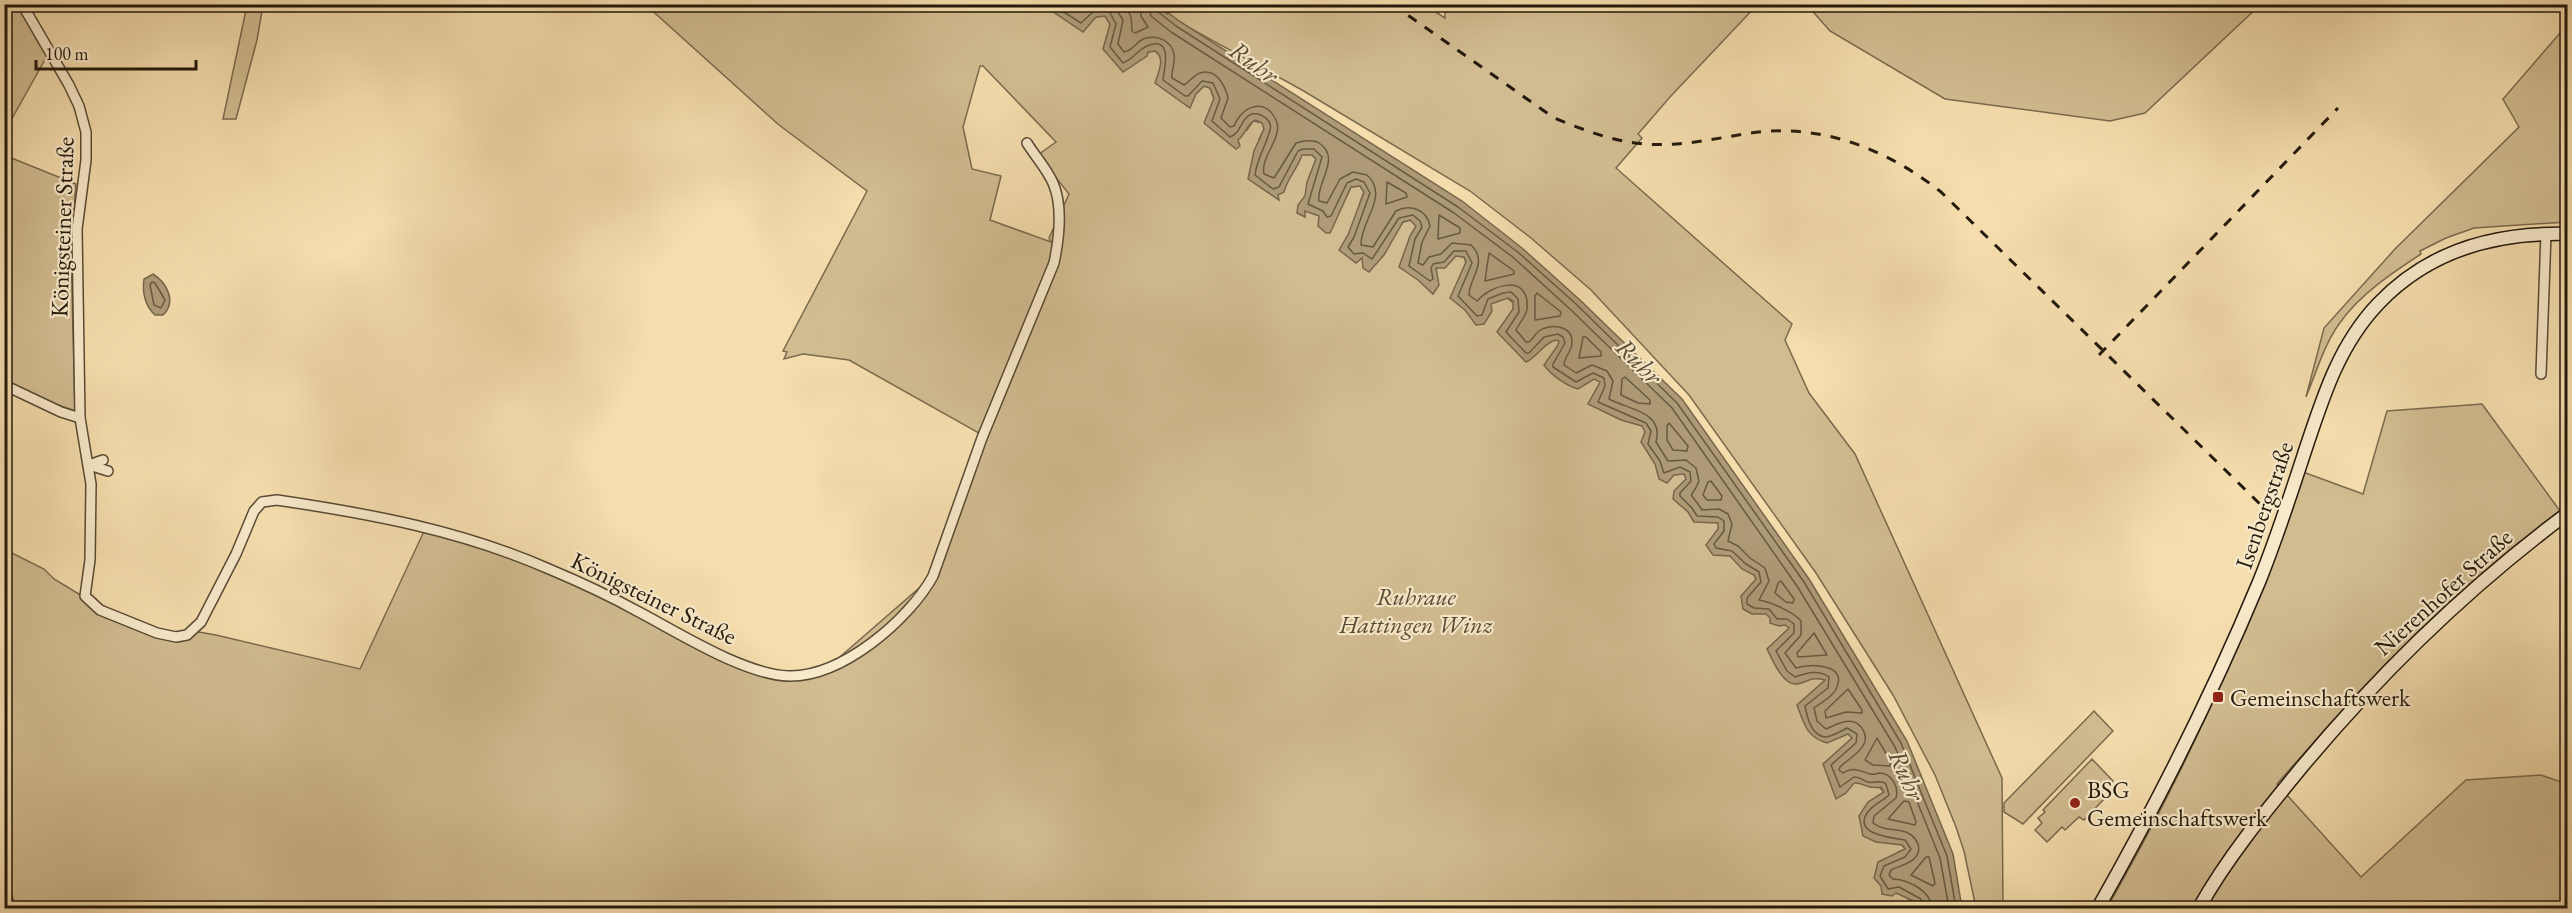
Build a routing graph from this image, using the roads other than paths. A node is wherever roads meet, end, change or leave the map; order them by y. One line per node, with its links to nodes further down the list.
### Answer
1 (22, 4): 7 (street, Königsteiner Straße)
2 (1027, 143): 9 (street, Königsteiner Straße)
3 (2546, 233): 4 (main road, Isenbergstraße); 5 (street); 12 (main road, Isenbergstraße)
4 (2568, 234)
5 (2541, 374)
6 (4, 385): 7 (street)
7 (80, 418): 9 (street, Königsteiner Straße)
8 (103, 460): 9 (street)
9 (89, 465): 10 (street)
10 (108, 471)
11 (2568, 513): 13 (main road, Nierenhofer Straße)
12 (2098, 909)
13 (2199, 909)

